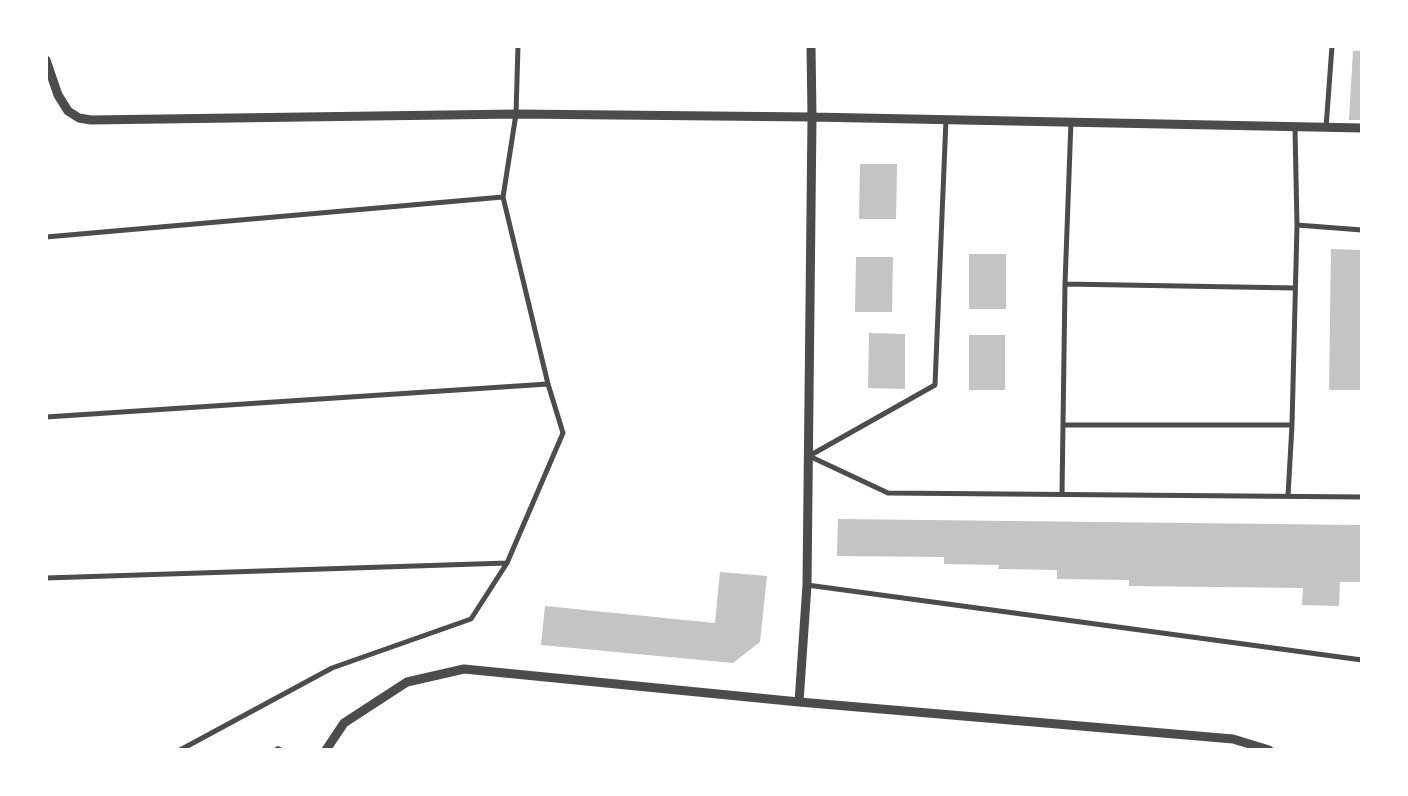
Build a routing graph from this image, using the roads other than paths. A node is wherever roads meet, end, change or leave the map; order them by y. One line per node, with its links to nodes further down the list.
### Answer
1 (518, 46): 5 (street)
2 (811, 46): 6 (street)
3 (1332, 46): 10 (street)
4 (46, 60): 5 (street)
5 (516, 114): 6 (street); 12 (street)
6 (812, 117): 7 (street); 22 (street)
7 (946, 119): 8 (street); 22 (street)
8 (1071, 121): 9 (street); 16 (street)
9 (1295, 128): 10 (street); 13 (street)
10 (1326, 128): 11 (street)
11 (1362, 128)
12 (503, 197): 15 (street); 18 (street)
13 (1297, 225): 14 (street); 17 (street)
14 (1362, 230)
15 (46, 237)
16 (1065, 284): 17 (street); 20 (street)
17 (1295, 288): 21 (street)
18 (548, 384): 19 (street); 26 (street)
19 (46, 417)
20 (1064, 425): 21 (street); 23 (street)
21 (1292, 425): 24 (street)
22 (809, 456): 23 (street); 28 (street)
23 (1062, 494): 24 (street)
24 (1288, 496): 25 (street)
25 (1362, 497)
26 (507, 563): 27 (street); 31 (street)
27 (46, 578)
28 (807, 585): 29 (street); 30 (street)
29 (1362, 660)
30 (799, 702): 34 (street); 35 (street)
31 (180, 750)
32 (275, 750): 33 (lane)
33 (282, 750)
34 (326, 750)
35 (1269, 750)

